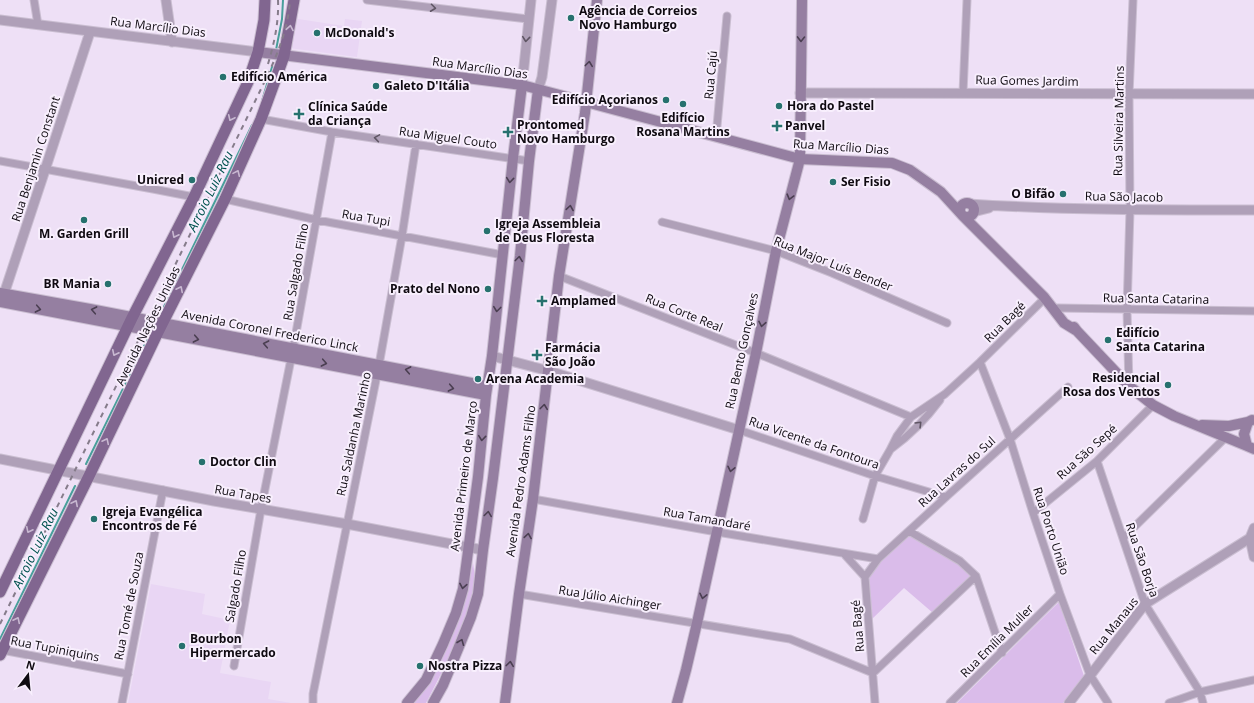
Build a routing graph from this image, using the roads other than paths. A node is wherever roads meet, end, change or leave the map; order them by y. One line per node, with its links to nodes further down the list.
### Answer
1 (34, 0): 15 (street)
2 (166, 0): 17 (street)
3 (265, 0): 18 (main road, Avenida Nações Unidas)
4 (294, 0): 19 (main road, Avenida Nações Unidas, one-way to 4)
5 (367, 0): 13 (street, one-way to 13)
6 (531, 0): 13 (street, Avenida Primeiro de Março)
7 (552, 0): 21 (street)
8 (597, 0): 26 (main road, Avenida Pedro Adams Filho, one-way to 8)
9 (802, 0): 22 (main road, Rua Bento Gonçalves, one-way to 22)
10 (967, 0): 23 (street)
11 (1133, 0): 25 (street, Rua Silveira Martins)
12 (727, 16): 29 (street, Rua Cajú)
13 (528, 19): 20 (street, Avenida Primeiro de Março, one-way to 20)
14 (0, 20): 15 (street, Rua Marcílio Dias)
15 (38, 25): 16 (street, Rua Marcílio Dias)
16 (90, 32): 17 (street, Rua Marcílio Dias); 35 (street, Rua Benjamin Constant)
17 (172, 42): 18 (street, Rua Marcílio Dias)
18 (258, 52): 19 (main road, Rua Marcílio Dias); 37 (main road, Avenida Nações Unidas, one-way to 37)
19 (284, 56): 20 (main road, Rua Marcílio Dias); 27 (main road, Avenida Nações Unidas)
20 (522, 85): 21 (main road, Rua Marcílio Dias); 31 (main road, Avenida Primeiro de Março)
21 (538, 90): 26 (main road, Rua Marcílio Dias); 34 (main road)
22 (800, 93): 23 (street, Rua Gomes Jardim); 32 (main road, Rua Bento Gonçalves)
23 (963, 93): 25 (street, Rua Gomes Jardim)
24 (1254, 94): 25 (street, Rua Gomes Jardim)
25 (1130, 95): 40 (street, Rua Silveira Martins)
26 (586, 103): 29 (main road, Rua Marcílio Dias); 49 (main road, Avenida Pedro Adams Filho, one-way to 26)
27 (261, 119): 28 (street, Rua Miguel Couto); 38 (main road, Avenida Nações Unidas, one-way to 27)
28 (332, 132): 30 (street, Rua Miguel Couto, one-way to 28); 43 (street, Rua Salgado Filho)
29 (716, 137): 32 (main road, Rua Marcílio Dias)
30 (416, 144): 31 (street, Rua Miguel Couto); 45 (street, Rua Saldanha Marinho)
31 (513, 158): 34 (street, Rua Miguel Couto); 48 (main road, Avenida Primeiro de Março, one-way to 48)
32 (800, 159): 36 (main road, Rua Marcílio Dias); 47 (main road, Rua Bento Gonçalves, one-way to 47)
33 (0, 161): 35 (street)
34 (529, 161): 62 (main road, one-way to 34)
35 (45, 170): 37 (street); 50 (street, Rua Benjamin Constant)
36 (941, 192): 39 (main road, Rua Marcílio Dias); 42 (main road, Rua Marcílio Dias)
37 (194, 197): 55 (main road, Avenida Nações Unidas, one-way to 55)
38 (225, 199): 43 (street, Rua Tupi); 57 (main road, Avenida Nações Unidas, one-way to 38)
39 (970, 208): 40 (street, Rua São Jacob); 42 (main road); 46 (main road, Rua Marcílio Dias)
40 (1130, 210): 41 (street, Rua São Jacob); 53 (street, Rua Silveira Martins)
41 (1254, 210)
42 (962, 215): 46 (main road, Rua Marcílio Dias)
43 (316, 220): 45 (street, Rua Tupi); 59 (street, Rua Salgado Filho)
44 (662, 222): 47 (street, Rua Major Luís Bender)
45 (402, 236): 48 (street, Rua Tupi); 64 (street, Rua Saldanha Marinho)
46 (984, 236): 51 (main road, Rua Marcílio Dias)
47 (776, 251): 56 (street, Rua Major Luís Bender); 60 (main road, Rua Bento Gonçalves, one-way to 60)
48 (503, 255): 61 (main road, Avenida Primeiro de Março, one-way to 61)
49 (559, 276): 60 (street, Rua Corte Real); 65 (main road, Avenida Pedro Adams Filho)
50 (1, 299): 55 (main road, Avenida Coronel Frederico Linck)
51 (1044, 299): 52 (main road, Rua Marcílio Dias); 58 (main road, Rua Marcílio Dias); 63 (street, Rua Bagé)
52 (1058, 308): 53 (street, Rua Santa Catarina); 58 (main road, Rua Marcílio Dias)
53 (1127, 310): 54 (street, Rua Santa Catarina); 66 (street, Rua Silveira Martins)
54 (1254, 311)
55 (130, 322): 57 (main road, Avenida Coronel Frederico Linck); 81 (main road, Avenida Nações Unidas, one-way to 81)
56 (947, 323)
57 (160, 328): 59 (main road, Avenida Coronel Frederico Linck); 82 (main road, Avenida Nações Unidas, one-way to 57)
58 (1077, 332): 66 (main road, Rua Marcílio Dias)
59 (293, 353): 64 (main road, Avenida Coronel Frederico Linck); 87 (street, Rua Salgado Filho)
60 (756, 353): 71 (street, Rua Corte Real); 74 (main road, Rua Bento Gonçalves)
61 (492, 356): 62 (street, Rua Vicente da Fontoura); 68 (main road, Avenida Primeiro de Março)
62 (507, 360): 65 (street, Rua Vicente da Fontoura); 97 (main road, one-way to 62)
63 (980, 362): 69 (street, Rua Bagé); 76 (street, Rua Porto União)
64 (378, 369): 68 (main road, Avenida Coronel Frederico Linck); 90 (street, Rua Saldanha Marinho)
65 (549, 371): 74 (street, Rua Vicente da Fontoura); 86 (main road, Avenida Pedro Adams Filho, one-way to 65)
66 (1129, 386): 70 (main road, Rua Marcílio Dias)
67 (1068, 387): 76 (street, Rua Lavras do Sul)
68 (487, 390): 96 (main road, Avenida Primeiro de Março, one-way to 96)
69 (945, 394): 71 (street, Rua Bagé); 78 (street, Rua Bagé, one-way to 69)
70 (1153, 405): 73 (main road, Rua Marcílio Dias); 80 (street, Rua São Sepé)
71 (911, 417): 78 (street, Rua Bagé)
72 (1251, 420): 73 (main road, Rua Marcílio Dias); 77 (main road)
73 (1194, 424): 75 (main road, Rua Marcílio Dias)
74 (739, 430): 83 (street, Rua Vicente da Fontoura); 93 (main road, Rua Bento Gonçalves, one-way to 93)
75 (1226, 437): 77 (main road, Rua Marcílio Dias); 94 (street)
76 (1010, 439): 85 (street, Rua Lavras do Sul); 88 (street, Rua Porto União)
77 (1251, 447)
78 (890, 450): 83 (street, Rua Bagé)
79 (0, 459): 81 (street, Rua Tapes)
80 (1097, 460): 88 (street, Rua São Sepé); 94 (street, Rua São Borja)
81 (58, 470): 82 (street, Rua Tapes); 103 (main road, Avenida Nações Unidas, one-way to 103)
82 (89, 476): 84 (street, Rua Tapes); 108 (main road, Avenida Nações Unidas, one-way to 82)
83 (875, 476): 85 (street, Rua Vicente da Fontoura); 89 (street, Rua Bagé)
84 (162, 490): 87 (street, Rua Tapes); 112 (street, Rua Tomé de Souza)
85 (946, 497): 92 (street, Rua Lavras do Sul)
86 (533, 499): 93 (street, Rua Tamandaré); 104 (main road, Avenida Pedro Adams Filho, one-way to 86)
87 (261, 509): 90 (street, Rua Tapes); 110 (street, Salgado Filho)
88 (1033, 513): 105 (street, Rua Porto União)
89 (863, 519)
90 (347, 524): 96 (street, Rua Tapes); 117 (street, Rua Saldanha Marinho)
91 (1254, 528): 95 (street)
92 (910, 531): 100 (street, Rua Lavras do Sul); 101 (street)
93 (717, 532): 98 (street, Rua Tamandaré); 107 (main road, Rua Bento Gonçalves, one-way to 107)
94 (1123, 538): 106 (street, Rua São Borja)
95 (1250, 538): 99 (street); 106 (street, Rua Manaus)
96 (469, 547): 97 (street, Rua Tapes); 118 (main road, Avenida Primeiro de Março, one-way to 118)
97 (483, 550): 119 (main road, one-way to 97)
98 (845, 555): 100 (street, Rua Tamandaré); 102 (street)
99 (1254, 557)
100 (878, 559): 102 (street, Rua Lavras do Sul)
101 (976, 576): 109 (street); 111 (street)
102 (865, 577): 111 (street, Rua Bagé)
103 (0, 592)
104 (519, 594): 107 (street, Rua Júlio Aichinger); 120 (main road, Avenida Pedro Adams Filho, one-way to 104)
105 (1060, 594): 109 (street, Rua Emília Muller); 113 (street, Rua Porto União)
106 (1145, 604): 113 (street, Rua Manaus); 115 (street, Rua São Borja)
107 (697, 623): 111 (street, Rua Júlio Aichinger); 121 (main road, Rua Bento Gonçalves)
108 (1, 652): 112 (street, Rua Tupiniquins)
109 (1002, 653): 123 (street, Rua Emília Muller)
110 (234, 666)
111 (873, 673): 122 (street, Rua Bagé)
112 (128, 674): 116 (street, Rua Tomé de Souza)
113 (1090, 675): 124 (street, Rua Manaus); 125 (street, Rua Porto União)
114 (1254, 680): 115 (street)
115 (1200, 692): 126 (street); 127 (street, Rua São Borja)
116 (122, 703)
117 (312, 703)
118 (407, 703)
119 (433, 703)
120 (505, 703)
121 (677, 703)
122 (875, 703)
123 (950, 703)
124 (1069, 703)
125 (1108, 703)
126 (1169, 703)
127 (1203, 703)

